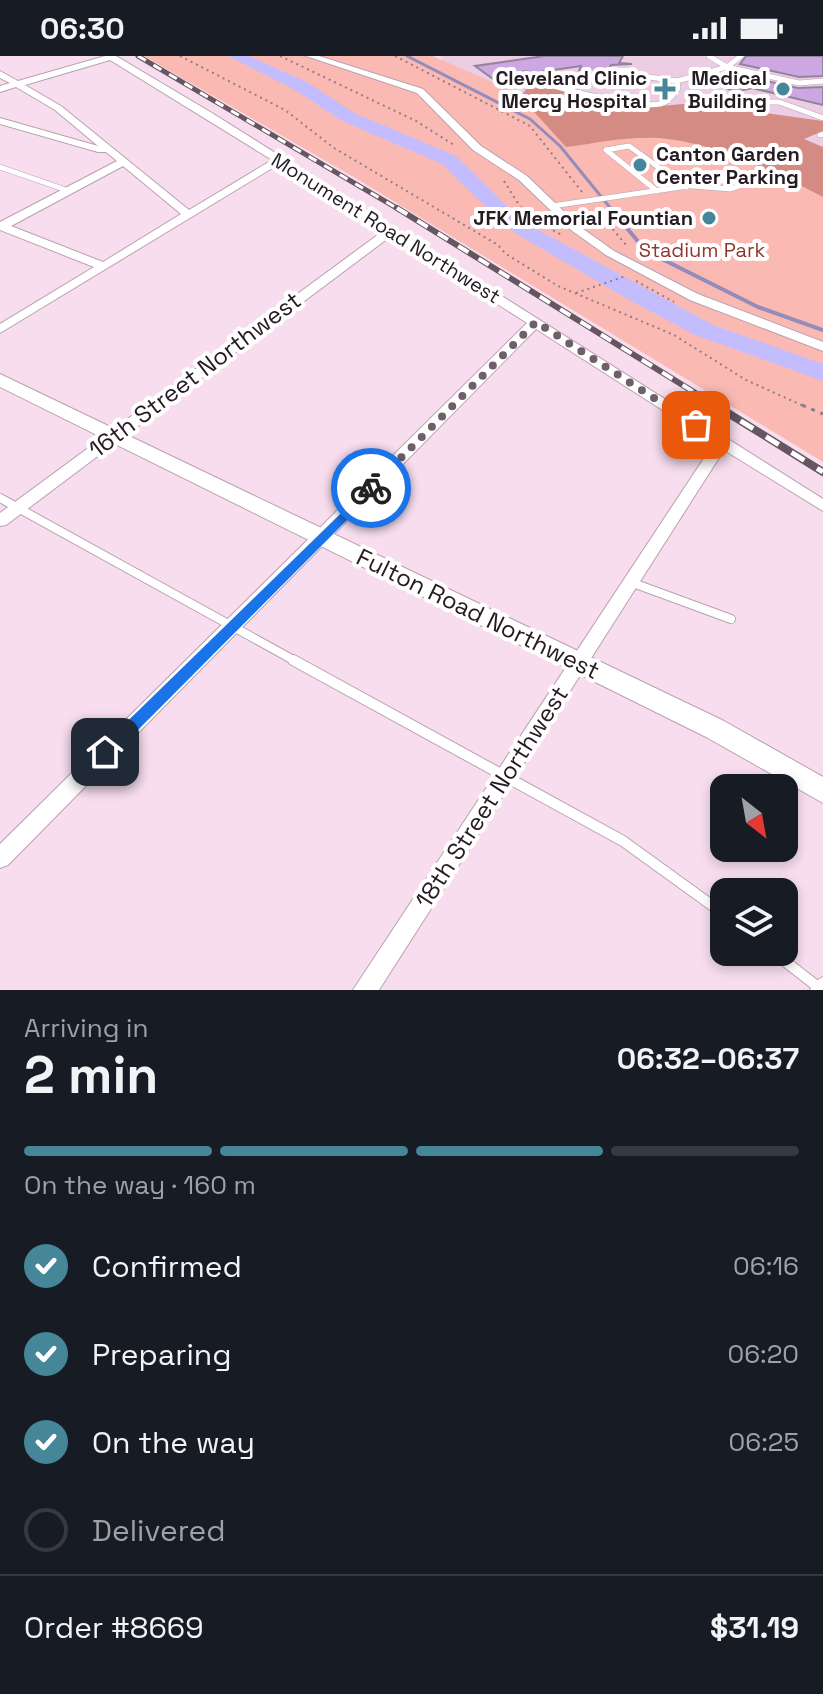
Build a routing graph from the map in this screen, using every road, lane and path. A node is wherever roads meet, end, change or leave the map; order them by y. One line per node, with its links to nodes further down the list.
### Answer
1 (110, 56): 12 (street); 18 (street, Monument Road Northwest)
2 (180, 56): 30 (path)
3 (310, 56): 24 (street)
4 (709, 56): 6 (lane)
5 (741, 56): 6 (lane)
6 (727, 67): 10 (lane); 11 (lane)
7 (0, 74): 12 (street)
8 (526, 76): 10 (lane)
9 (642, 76): 9 (lane); 10 (lane)
10 (677, 81)
11 (823, 81)
12 (18, 83): 13 (street); 17 (street)
13 (0, 89)
14 (733, 102): 15 (lane)
15 (823, 118)
16 (0, 121): 17 (street)
17 (111, 153): 19 (street)
18 (279, 160): 25 (street); 27 (street, Monument Road Northwest)
19 (123, 162): 22 (street); 25 (street)
20 (0, 167): 22 (lane)
21 (689, 186): 21 (lane); 23 (lane); 23 (lane)
22 (69, 191): 26 (street)
23 (657, 191): 24 (lane)
24 (552, 206): 33 (street)
25 (189, 215): 28 (street)
26 (1, 226): 28 (street)
27 (391, 230): 31 (street, Monument Road Northwest); 36 (street, 16th Street Northwest)
28 (103, 266): 32 (street)
29 (620, 278): 30 (path)
30 (575, 293): 35 (path)
31 (536, 322): 37 (street, Monument Road Northwest); 42 (street)
32 (0, 329)
33 (823, 347)
34 (0, 380): 36 (main road, Fulton Road Northwest)
35 (823, 414)
36 (114, 435): 40 (street, 16th Street Northwest); 42 (main road, Fulton Road Northwest)
37 (722, 442): 39 (street, Monument Road Northwest); 43 (street, 18th Street Northwest)
38 (0, 498): 40 (lane)
39 (823, 506)
40 (17, 508): 41 (street, 16th Street Northwest); 45 (lane)
41 (0, 521)
42 (322, 537): 45 (street); 46 (main road, Fulton Road Northwest)
43 (633, 583): 44 (lane); 46 (street, 18th Street Northwest)
44 (731, 619)
45 (231, 626): 47 (lane); 49 (street)
46 (579, 663): 47 (street, 18th Street Northwest); 48 (main road, Fulton Road Northwest)
47 (504, 778): 50 (lane); 53 (street, 18th Street Northwest)
48 (823, 791)
49 (0, 858)
50 (710, 904)
51 (792, 966): 52 (lane)
52 (823, 989)
53 (365, 990)

